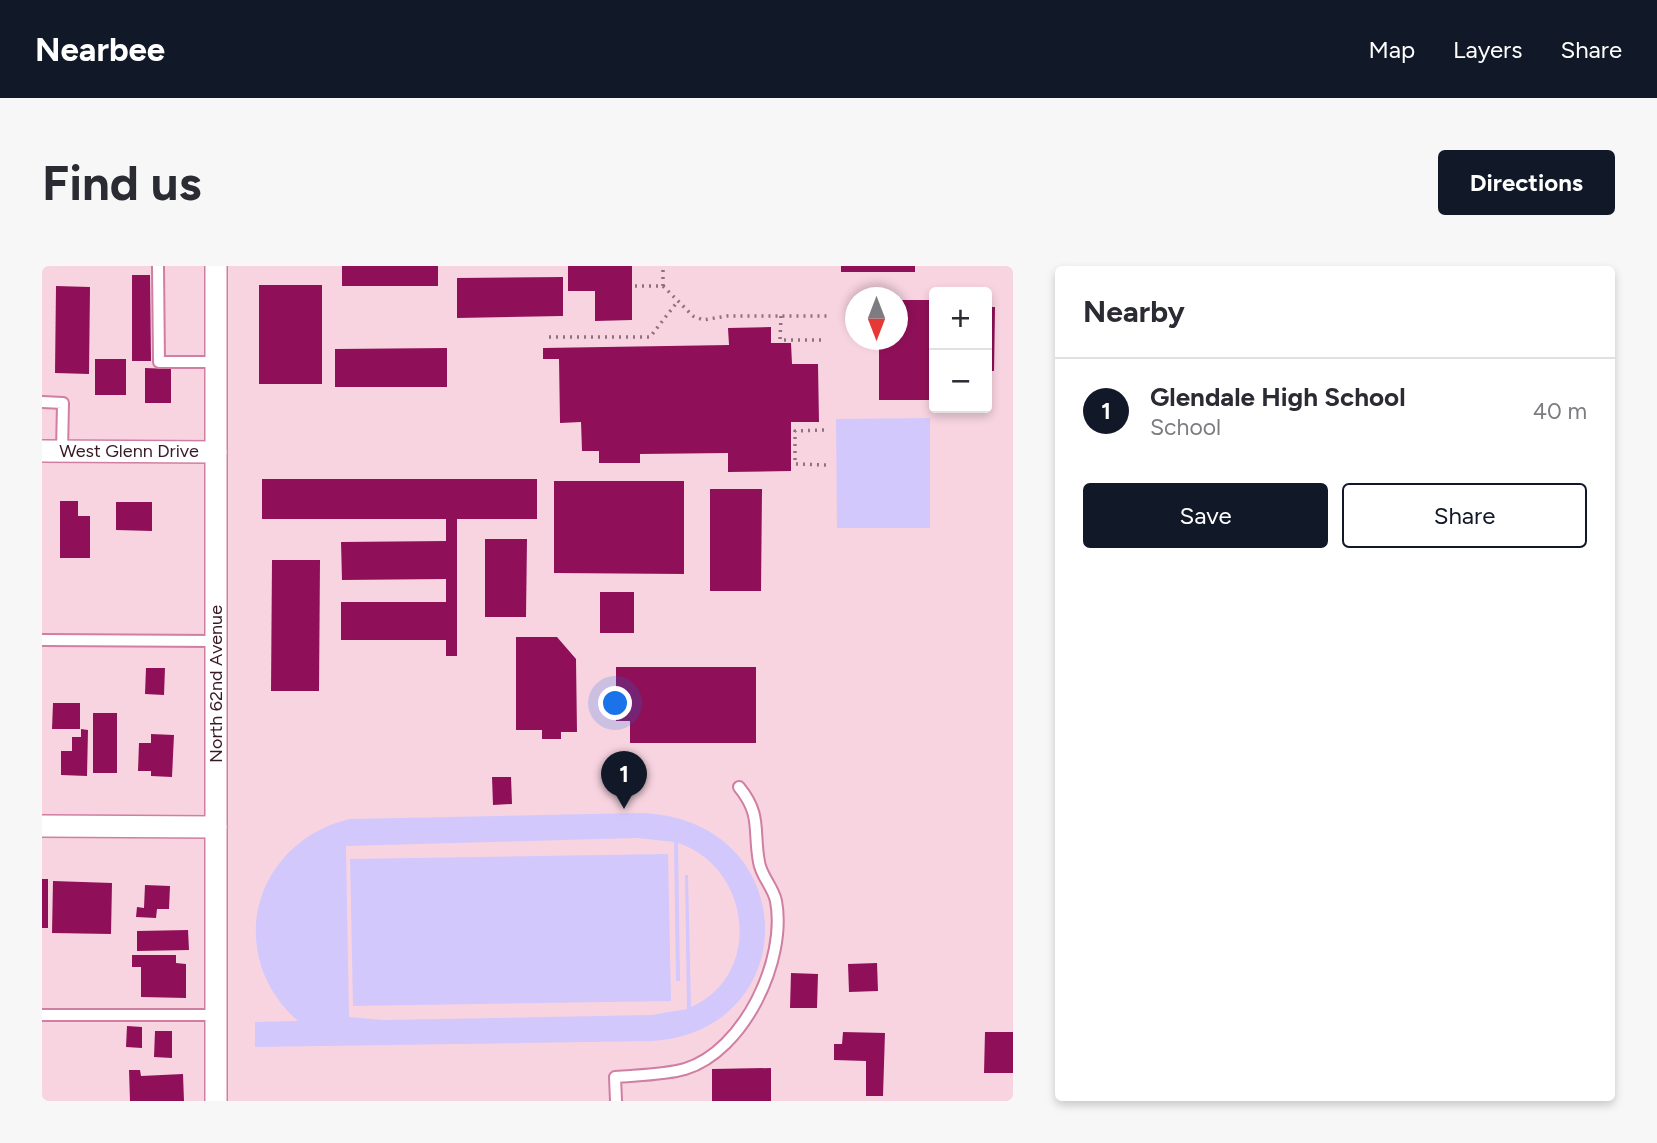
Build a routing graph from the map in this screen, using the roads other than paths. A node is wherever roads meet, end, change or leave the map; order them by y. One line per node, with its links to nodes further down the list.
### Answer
1 (158, 266): 3 (lane)
2 (216, 266): 3 (street, North 62nd Avenue)
3 (216, 362): 6 (street, North 62nd Avenue)
4 (42, 402): 5 (lane)
5 (52, 451): 6 (street, West Glenn Drive)
6 (216, 452): 8 (street, North 62nd Avenue)
7 (42, 639): 8 (lane)
8 (216, 641): 11 (street, North 62nd Avenue)
9 (739, 787): 15 (lane)
10 (42, 827): 11 (street)
11 (216, 827): 13 (street, North 62nd Avenue)
12 (42, 1015): 13 (lane)
13 (216, 1015): 14 (street, North 62nd Avenue)
14 (216, 1101)
15 (616, 1101)

